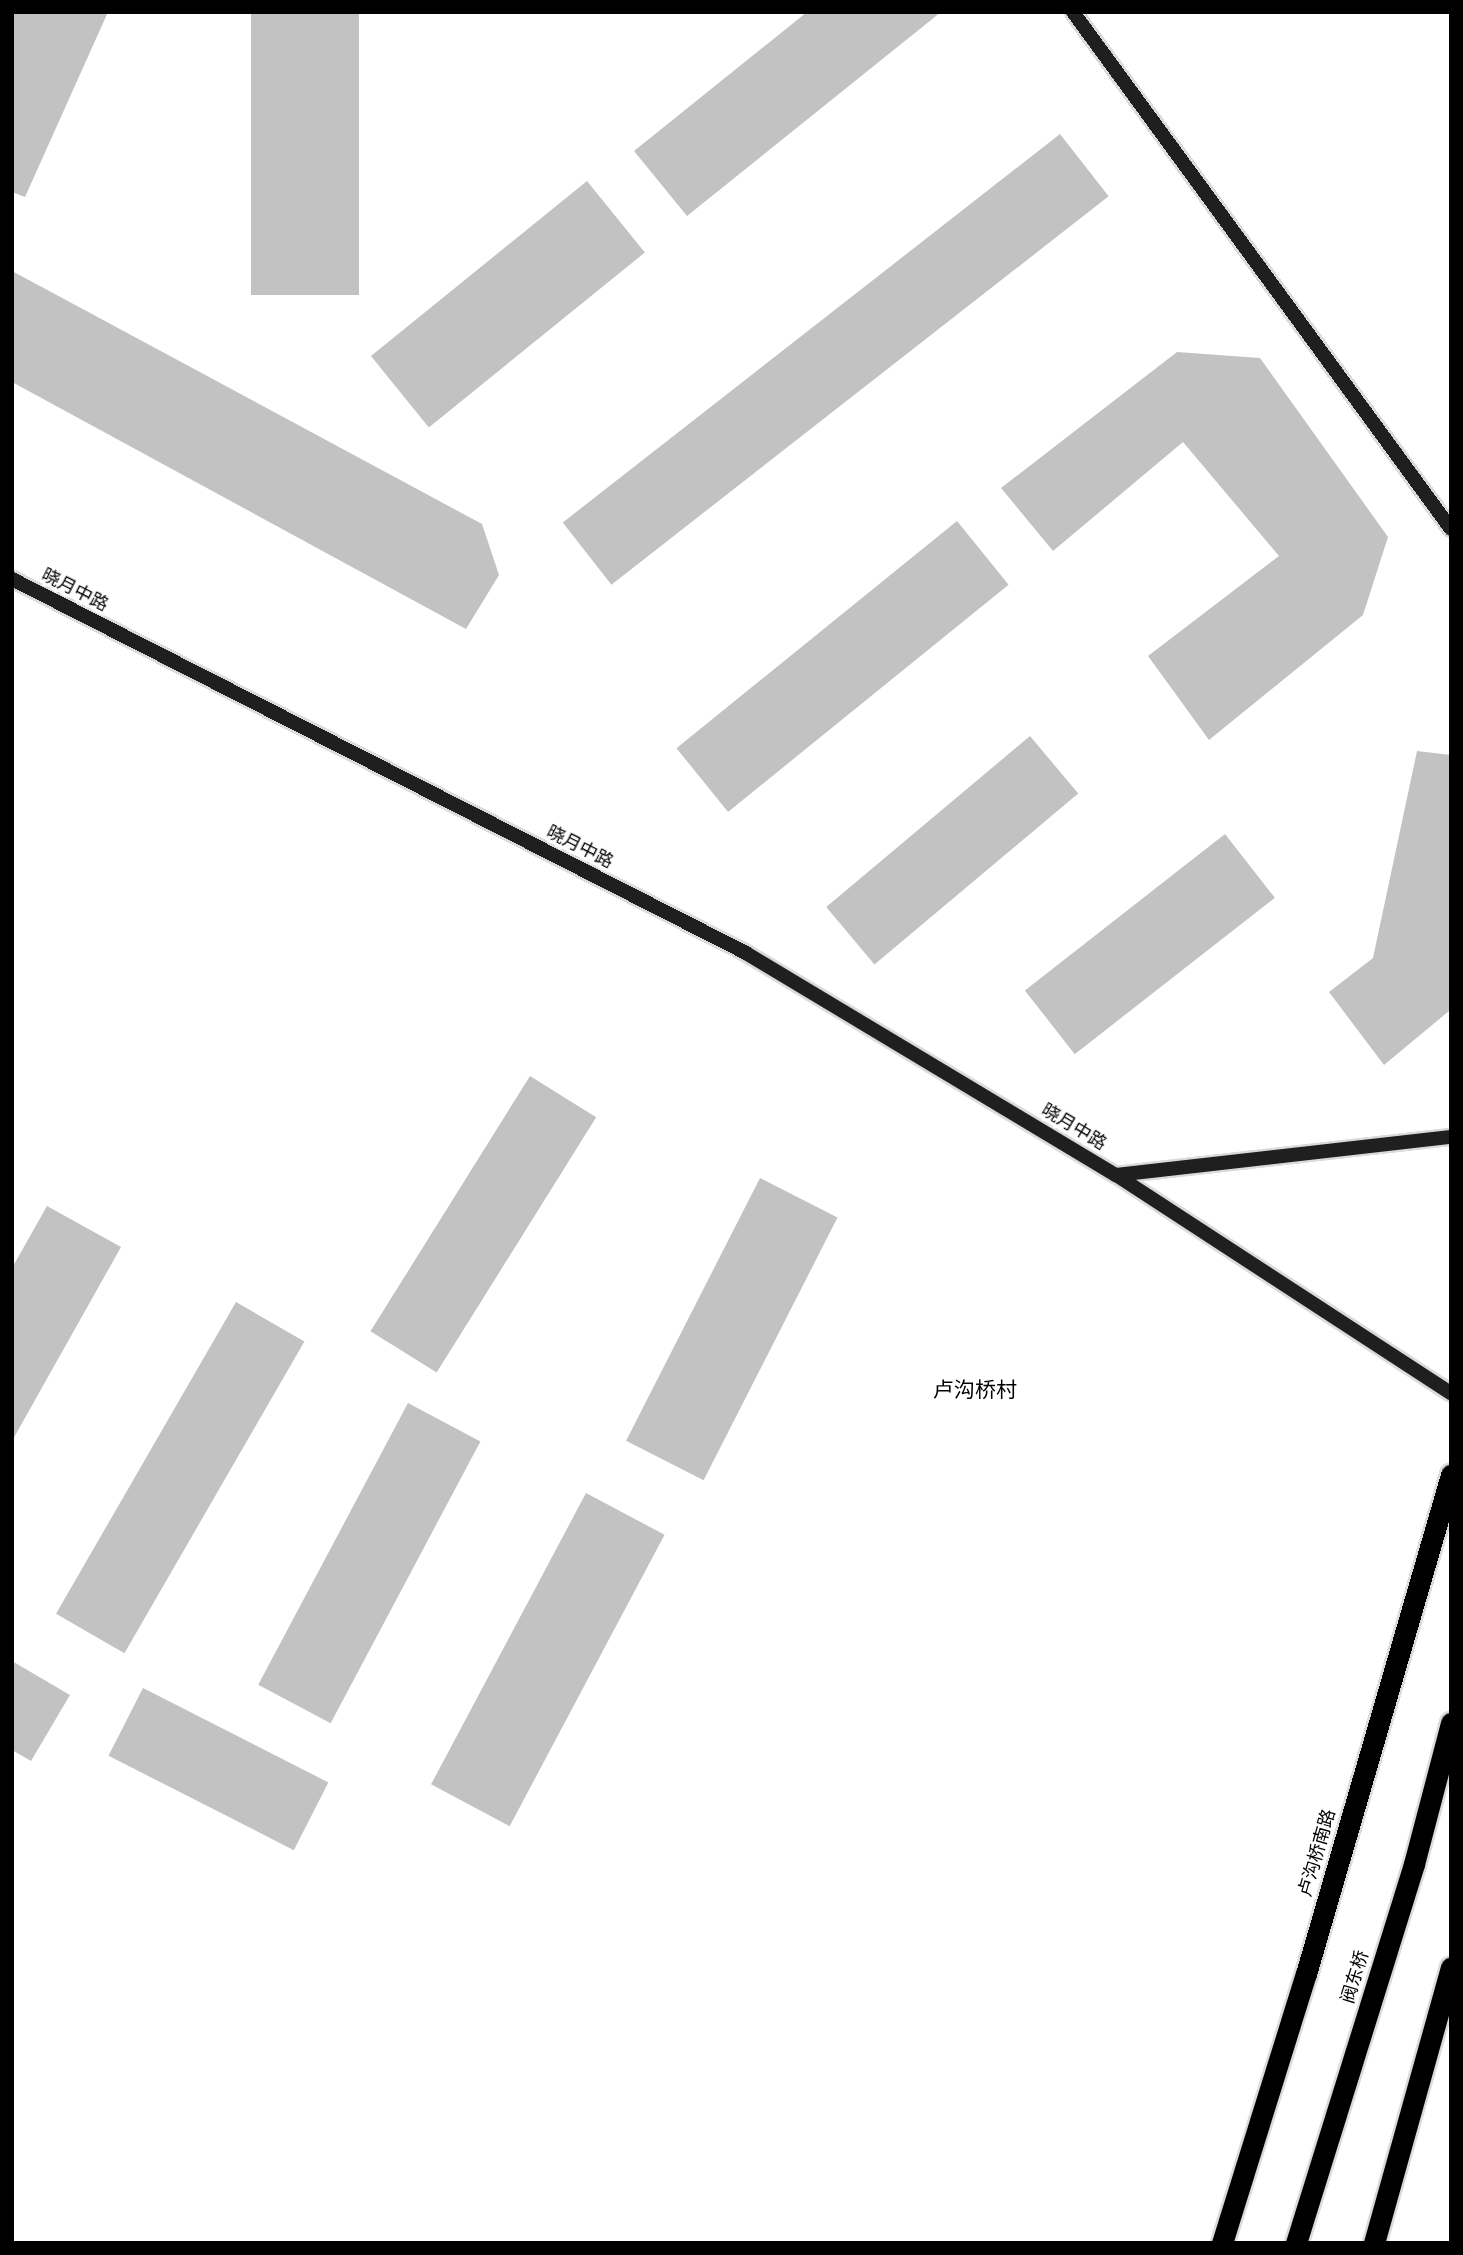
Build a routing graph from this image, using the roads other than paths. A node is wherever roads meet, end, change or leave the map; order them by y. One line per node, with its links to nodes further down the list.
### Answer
1 (1073, 12): 2 (street)
2 (1451, 529)
3 (12, 579): 5 (street, 晓月中路)
4 (1451, 1137): 5 (street)
5 (1116, 1175): 6 (street, 晓月中路)
6 (1451, 1393)
7 (1451, 1475): 10 (highway, 卢沟桥南路)
8 (1451, 1723): 11 (highway, 阀东桥, bridge)
9 (1451, 1968): 12 (highway)
10 (1222, 2243)
11 (1296, 2243)
12 (1374, 2243)

